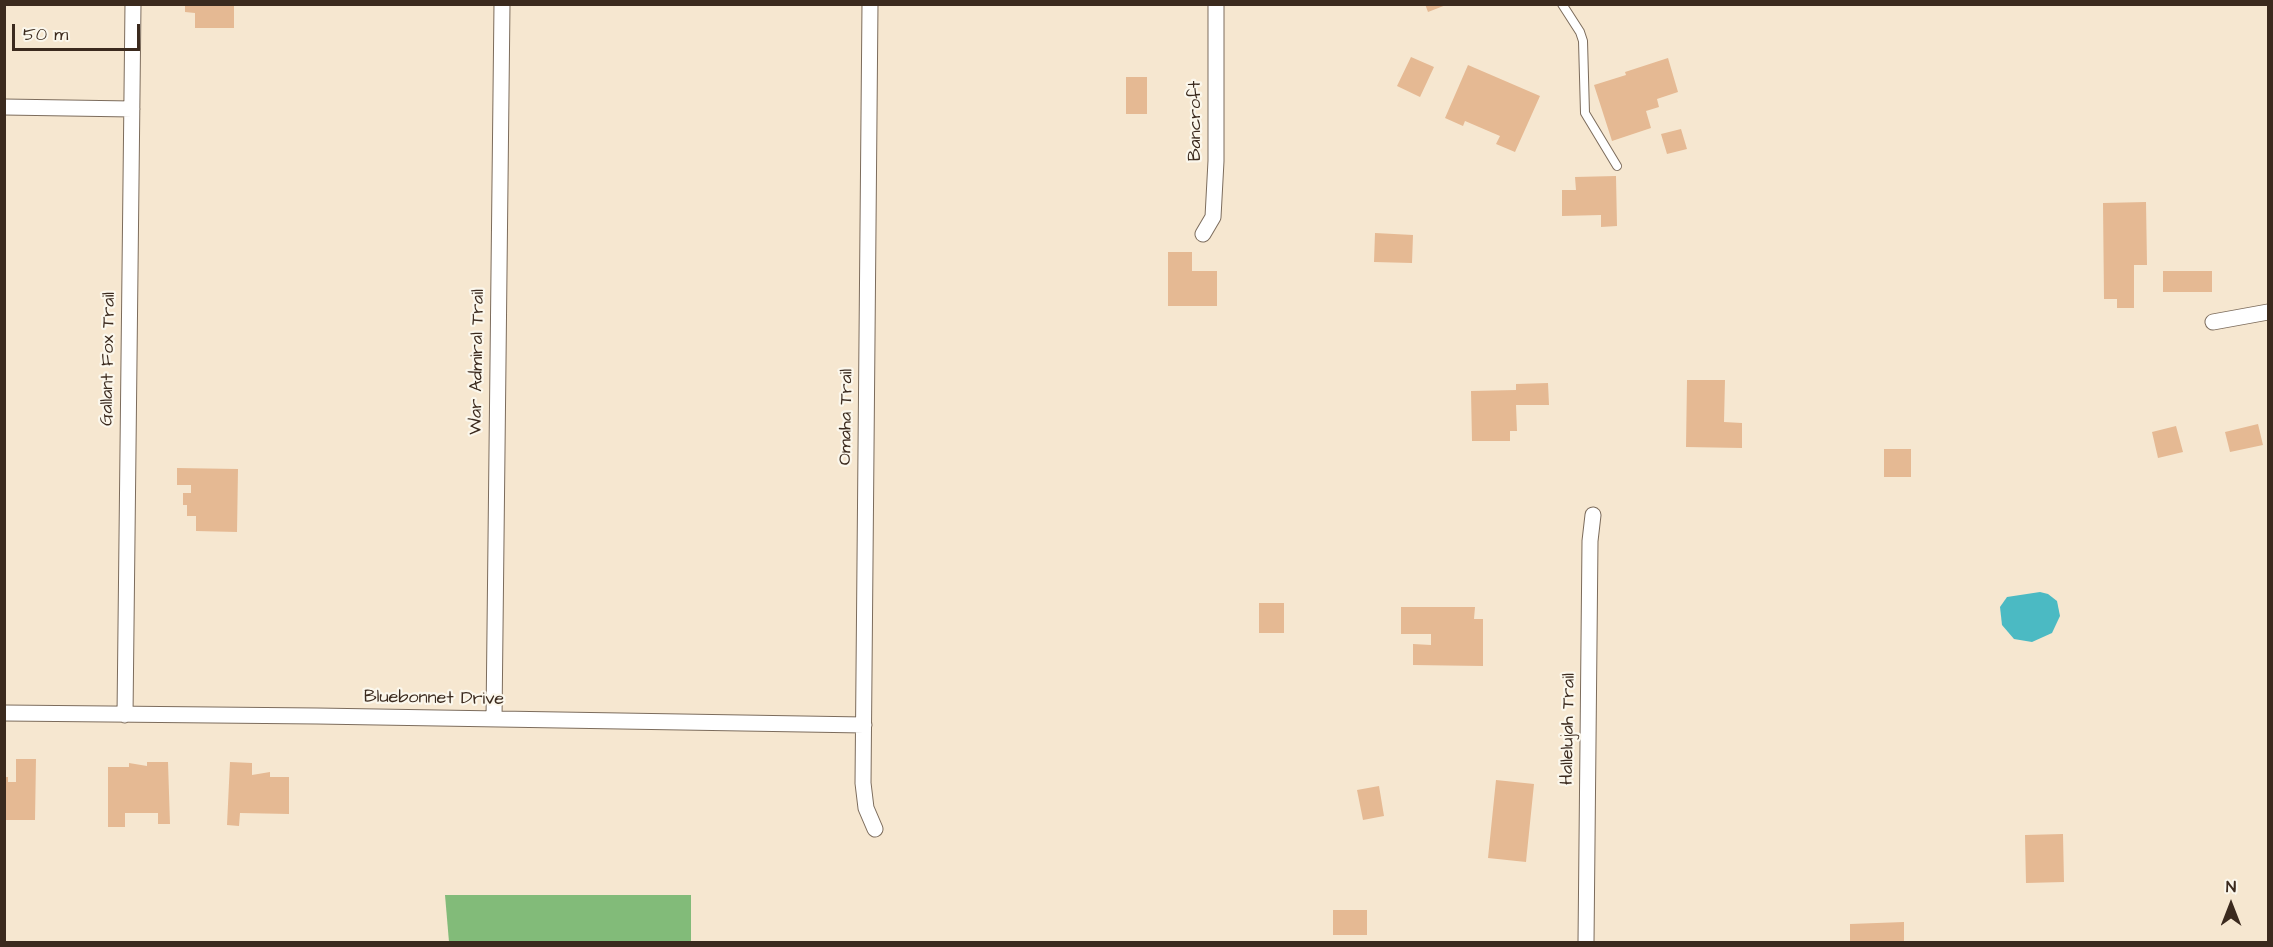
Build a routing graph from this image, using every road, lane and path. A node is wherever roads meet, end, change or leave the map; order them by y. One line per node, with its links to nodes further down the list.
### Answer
1 (133, 4): 7 (street, Gallant Fox Trail)
2 (502, 4): 15 (street, War Admiral Trail)
3 (870, 4): 16 (street, Omaha Trail)
4 (1216, 4): 9 (street, Bancroft)
5 (1562, 4): 8 (lane)
6 (4, 107): 7 (street)
7 (132, 109): 14 (street, Gallant Fox Trail)
8 (1617, 166)
9 (1203, 234)
10 (2268, 312): 11 (street)
11 (2212, 322)
12 (1593, 515): 18 (street, Hallelujah Trail)
13 (4, 713): 14 (street, Bluebonnet Drive)
14 (124, 715): 15 (street, Bluebonnet Drive)
15 (494, 719): 16 (street, Bluebonnet Drive)
16 (864, 725): 17 (street, Omaha Trail)
17 (875, 829)
18 (1586, 942)

